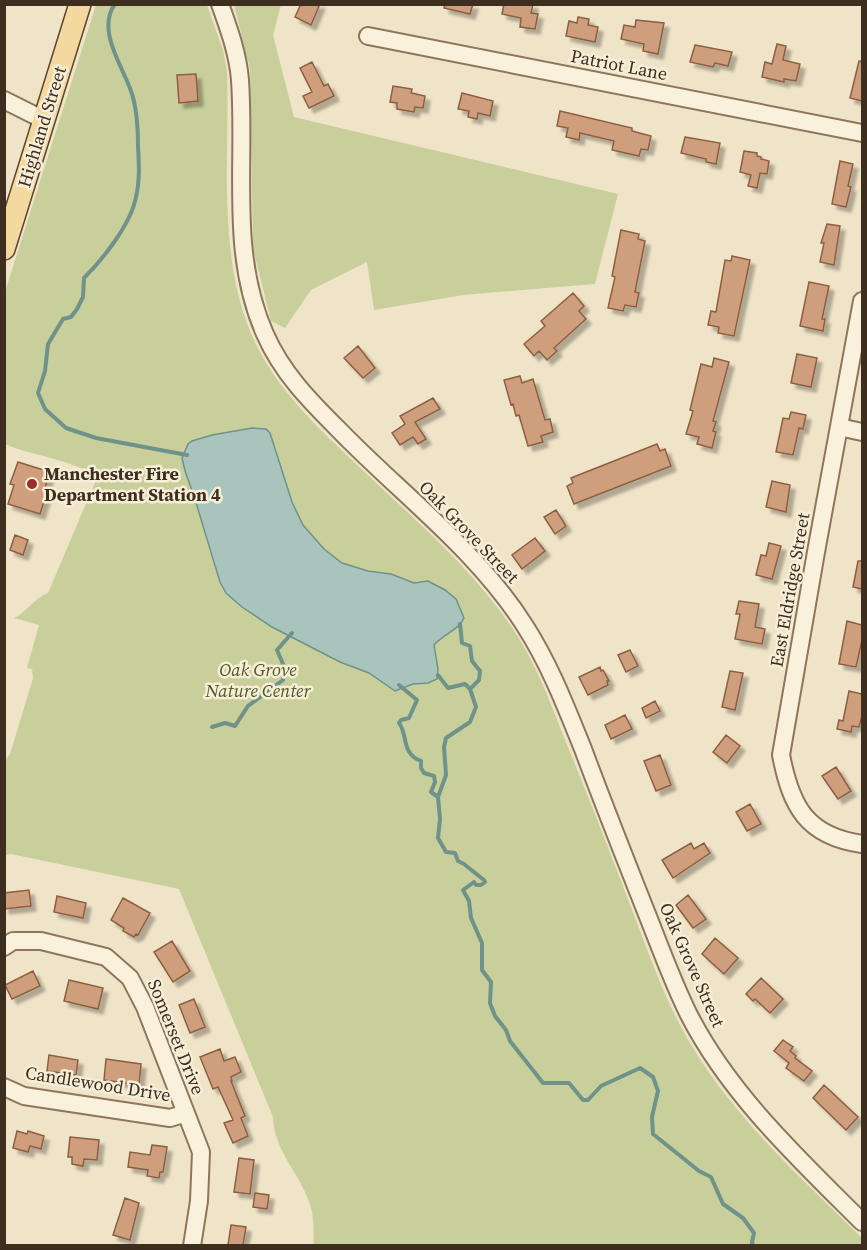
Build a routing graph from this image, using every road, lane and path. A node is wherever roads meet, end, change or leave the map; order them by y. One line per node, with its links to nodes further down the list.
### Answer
1 (80, 4): 5 (main road, Highland Street)
2 (220, 4): 15 (street, Oak Grove Street)
3 (368, 36): 6 (street, Patriot Lane)
4 (4, 100): 5 (street)
5 (44, 120): 7 (main road, Highland Street)
6 (862, 133)
7 (4, 249)
8 (862, 301): 9 (street, East Eldridge Street)
9 (839, 427): 10 (street); 11 (street, East Eldridge Street)
10 (862, 432)
11 (862, 844)
12 (4, 947): 14 (street, Somerset Drive)
13 (4, 1087): 14 (street, Candlewood Drive)
14 (186, 1113): 16 (street, Somerset Drive)
15 (862, 1222)
16 (192, 1245)

